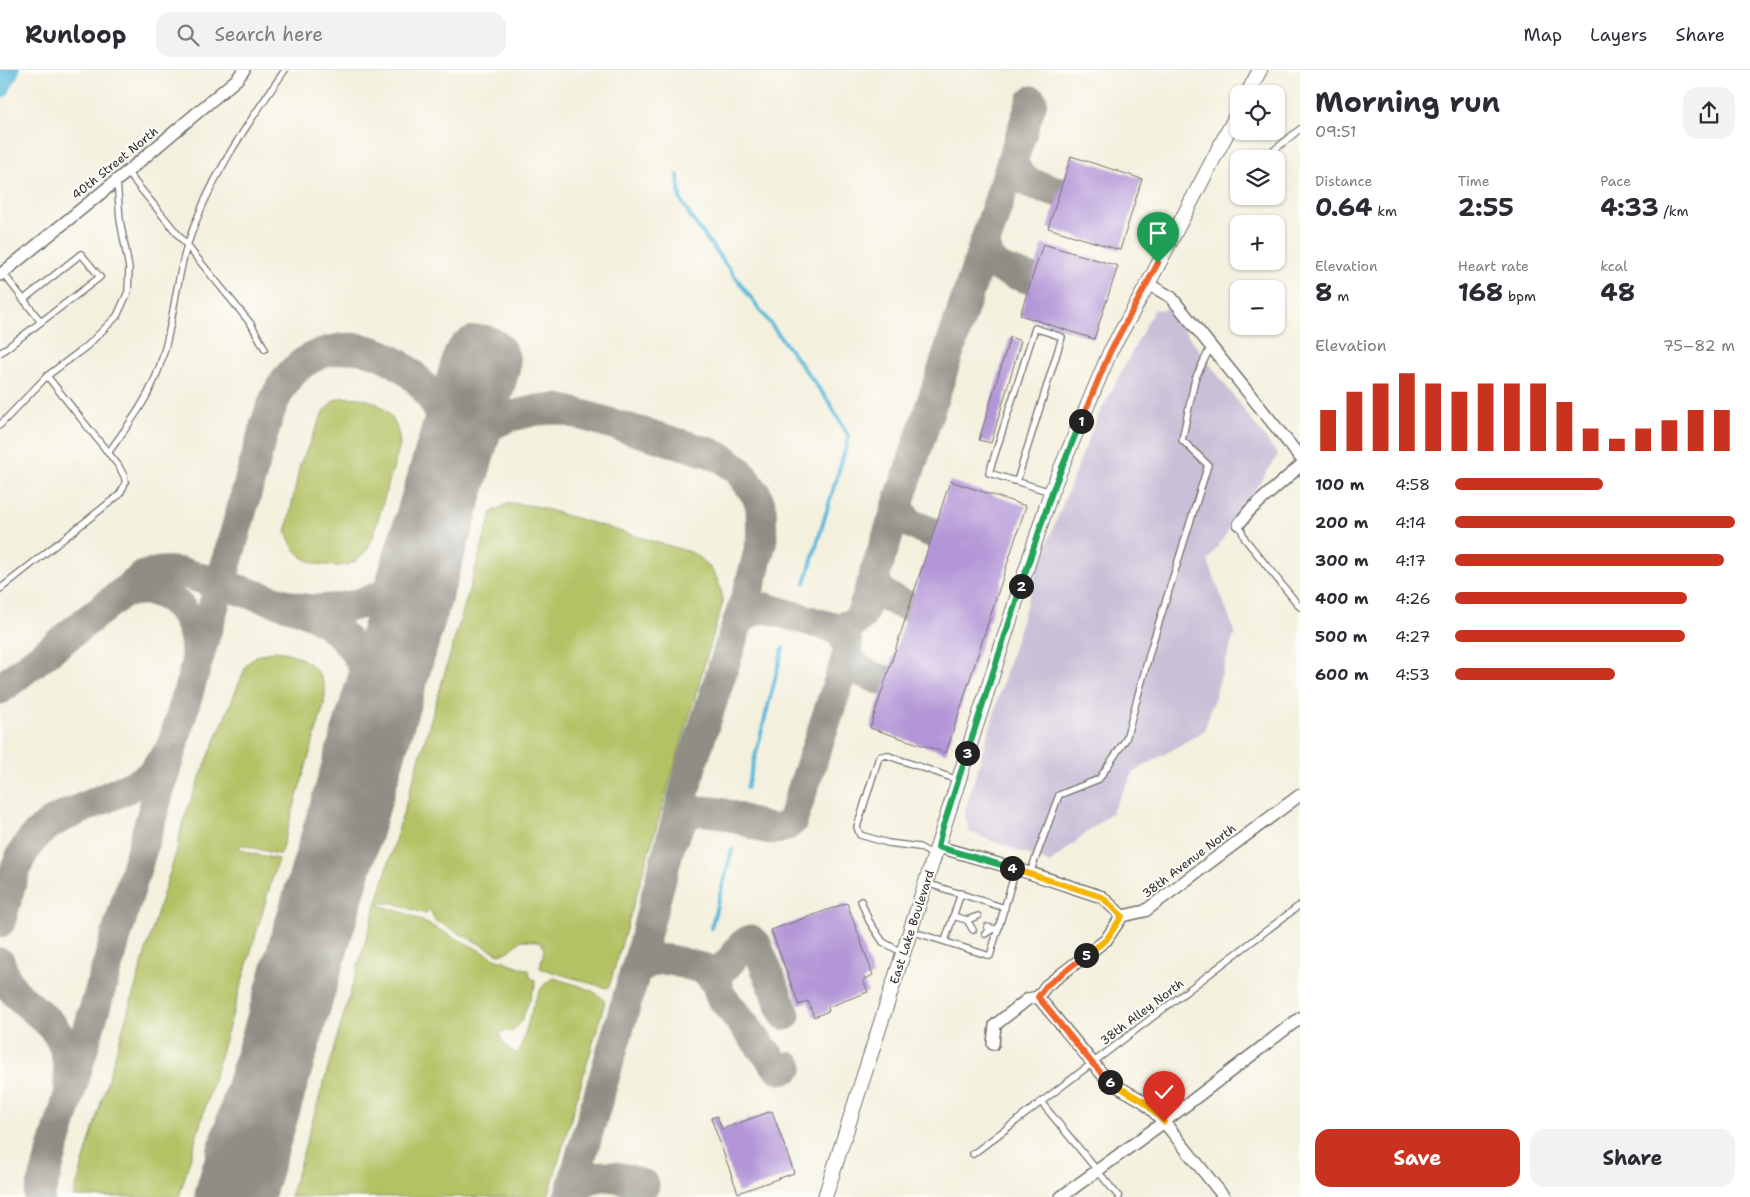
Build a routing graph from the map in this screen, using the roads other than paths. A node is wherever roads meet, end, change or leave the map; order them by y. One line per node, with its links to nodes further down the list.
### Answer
1 (244, 70): 8 (street, 40th Street North)
2 (285, 70): 10 (lane)
3 (1260, 70): 4 (street)
4 (1252, 85)
5 (1230, 127): 12 (street, East Lake Boulevard)
6 (1300, 129): 7 (lane)
7 (1274, 150)
8 (127, 172): 9 (street, 40th Street North); 10 (lane)
9 (117, 180): 11 (street, 40th Street North); 18 (lane)
10 (187, 246): 16 (lane); 20 (lane)
11 (1, 274): 13 (lane)
12 (1148, 284): 15 (street); 24 (street, East Lake Boulevard)
13 (23, 300): 14 (lane); 14 (lane)
14 (41, 322): 17 (lane)
15 (1211, 346): 21 (street); 32 (lane)
16 (265, 349)
17 (0, 353)
18 (47, 376): 19 (lane); 20 (lane)
19 (0, 425)
20 (108, 453): 26 (lane)
21 (1300, 457)
22 (1300, 466): 25 (street)
23 (1016, 481): 23 (lane); 24 (lane)
24 (1052, 492): 28 (street, East Lake Boulevard)
25 (1239, 524): 27 (lane)
26 (0, 589)
27 (1300, 607)
28 (958, 780): 30 (street, East Lake Boulevard); 30 (lane)
29 (1300, 795): 40 (street, 38th Avenue North)
30 (936, 851): 31 (street); 33 (street, East Lake Boulevard)
31 (1016, 869): 32 (street); 37 (lane)
32 (1030, 873): 40 (street)
33 (926, 883): 34 (lane); 46 (street, East Lake Boulevard)
34 (961, 893): 37 (lane); 38 (lane)
35 (861, 901): 49 (lane)
36 (1300, 905): 53 (lane, 38th Alley North)
37 (1005, 908): 44 (lane)
38 (953, 916): 41 (lane); 48 (lane)
39 (978, 916): 41 (lane)
40 (1122, 916): 50 (street)
41 (967, 920): 43 (lane); 45 (lane)
42 (990, 920): 44 (lane)
43 (975, 923)
44 (993, 929): 47 (lane); 48 (lane)
45 (973, 930)
46 (911, 931): 48 (lane); 49 (street, East Lake Boulevard)
47 (985, 934)
48 (945, 941)
49 (903, 953): 58 (street, East Lake Boulevard)
50 (1038, 997): 52 (street); 53 (street)
51 (1300, 1018): 55 (street)
52 (993, 1044)
53 (1092, 1063): 54 (lane, 38th Alley North); 55 (street)
54 (1041, 1102): 56 (lane, 38th Alley North); 57 (lane)
55 (1164, 1122): 57 (street); 61 (street)
56 (973, 1154)
57 (1097, 1170): 59 (street); 60 (lane)
58 (825, 1197)
59 (1062, 1197)
60 (1119, 1197)
61 (1224, 1197)

